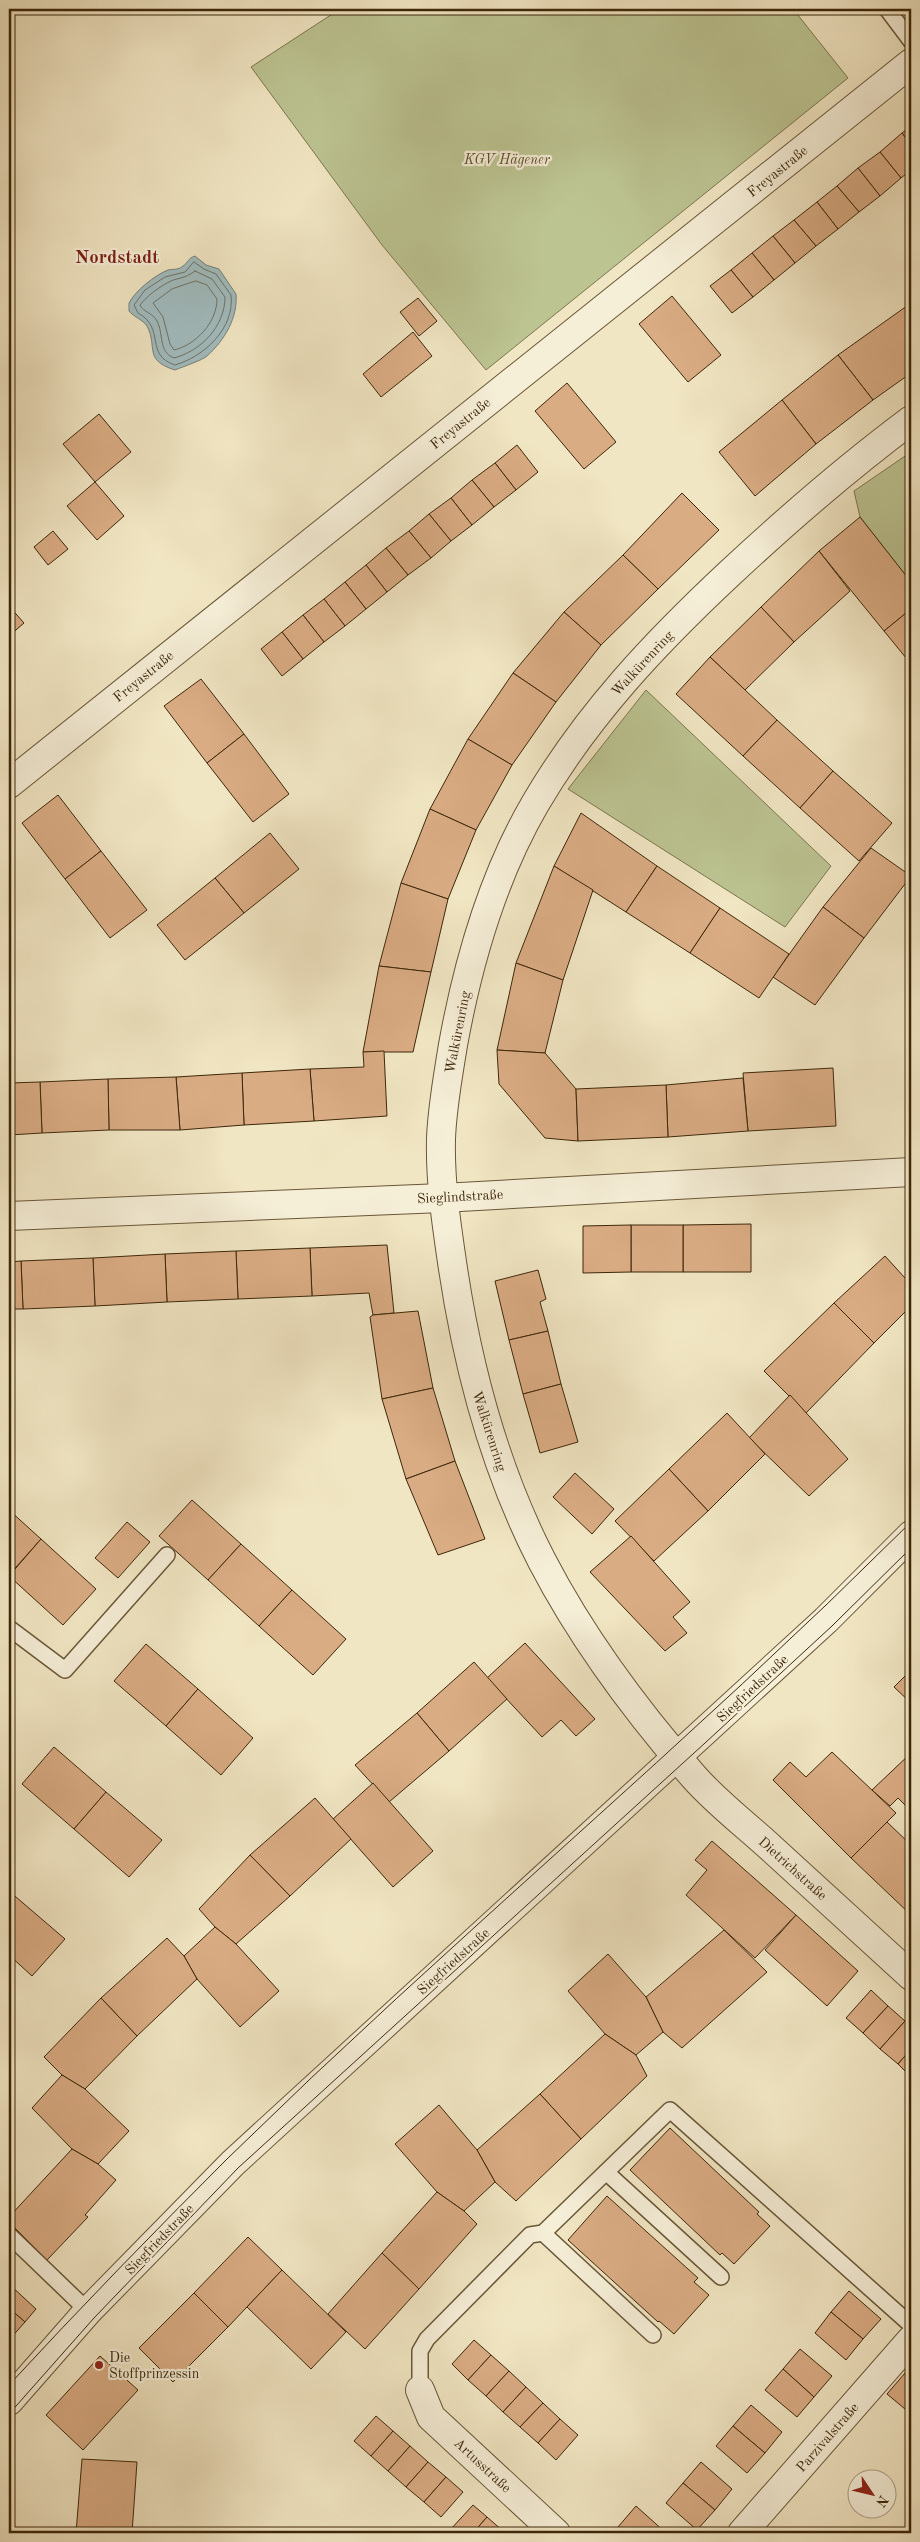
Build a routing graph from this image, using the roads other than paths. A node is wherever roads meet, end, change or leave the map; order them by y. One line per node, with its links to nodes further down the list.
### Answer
1 (887, 9): 2 (lane)
2 (911, 41)
3 (911, 63): 5 (street, Freyastraße)
4 (911, 420): 7 (street, Walkürenring)
5 (9, 784)
6 (911, 1172): 7 (street, Sieglindstraße)
7 (442, 1198): 8 (street, Sieglindstraße); 12 (street, Walkürenring)
8 (9, 1216)
9 (911, 1535): 12 (street, Siegfriedstraße)
10 (166, 1556): 11 (lane)
11 (9, 1628)
12 (677, 1756): 13 (street, Dietrichstraße); 18 (street, Siegfriedstraße)
13 (911, 1976)
14 (606, 2172): 15 (lane); 17 (lane); 19 (lane)
15 (543, 2233): 20 (lane); 22 (lane)
16 (9, 2235): 18 (lane)
17 (722, 2277)
18 (88, 2311): 23 (street, Siegfriedstraße)
19 (911, 2326)
20 (653, 2335)
21 (911, 2340): 25 (street, Parzivalstraße)
22 (420, 2390): 24 (street, Artusstraße)
23 (9, 2400)
24 (556, 2533)
25 (742, 2533)

